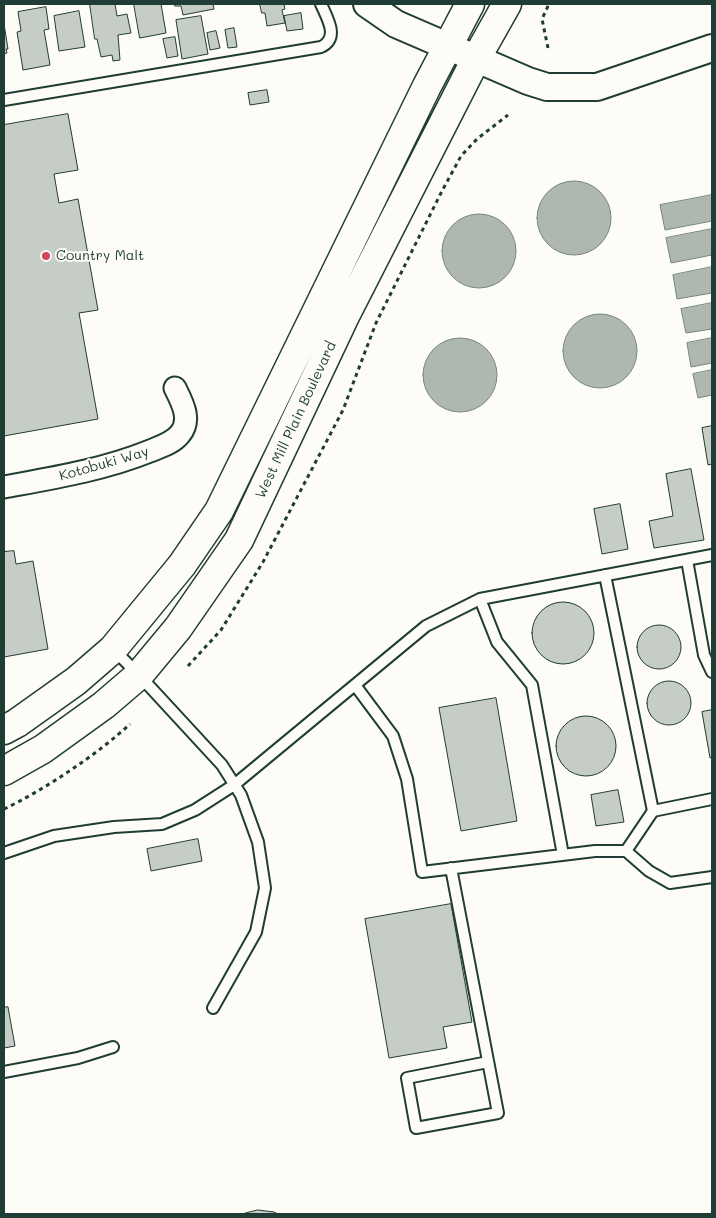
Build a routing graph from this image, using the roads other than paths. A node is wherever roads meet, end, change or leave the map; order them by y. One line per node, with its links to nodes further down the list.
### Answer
1 (321, 4): 8 (lane)
2 (367, 4): 5 (street)
3 (470, 4): 5 (main road, West Mill Plain Boulevard)
4 (507, 4): 7 (main road, West Mill Plain Boulevard)
5 (449, 47): 7 (street); 15 (main road, West Mill Plain Boulevard)
6 (712, 48): 7 (street)
7 (476, 59): 17 (main road, West Mill Plain Boulevard)
8 (4, 100)
9 (174, 388): 10 (street, Kotobuki Way)
10 (4, 486)
11 (712, 555): 12 (lane)
12 (687, 560): 13 (lane); 16 (lane)
13 (605, 575): 14 (lane); 23 (lane)
14 (480, 600): 18 (lane); 26 (lane)
15 (113, 649): 17 (lane); 19 (main road, West Mill Plain Boulevard)
16 (712, 672)
17 (139, 675): 20 (main road, West Mill Plain Boulevard); 21 (lane)
18 (355, 685): 21 (lane); 27 (lane)
19 (4, 730)
20 (4, 771)
21 (234, 785): 25 (lane); 29 (lane)
22 (712, 799): 23 (lane)
23 (653, 811): 24 (lane)
24 (626, 851): 26 (lane); 28 (lane)
25 (4, 853)
26 (563, 855): 27 (lane)
27 (451, 868): 31 (lane)
28 (712, 877)
29 (213, 1008)
30 (113, 1046): 32 (lane)
31 (488, 1062): 31 (lane)
32 (4, 1072)

